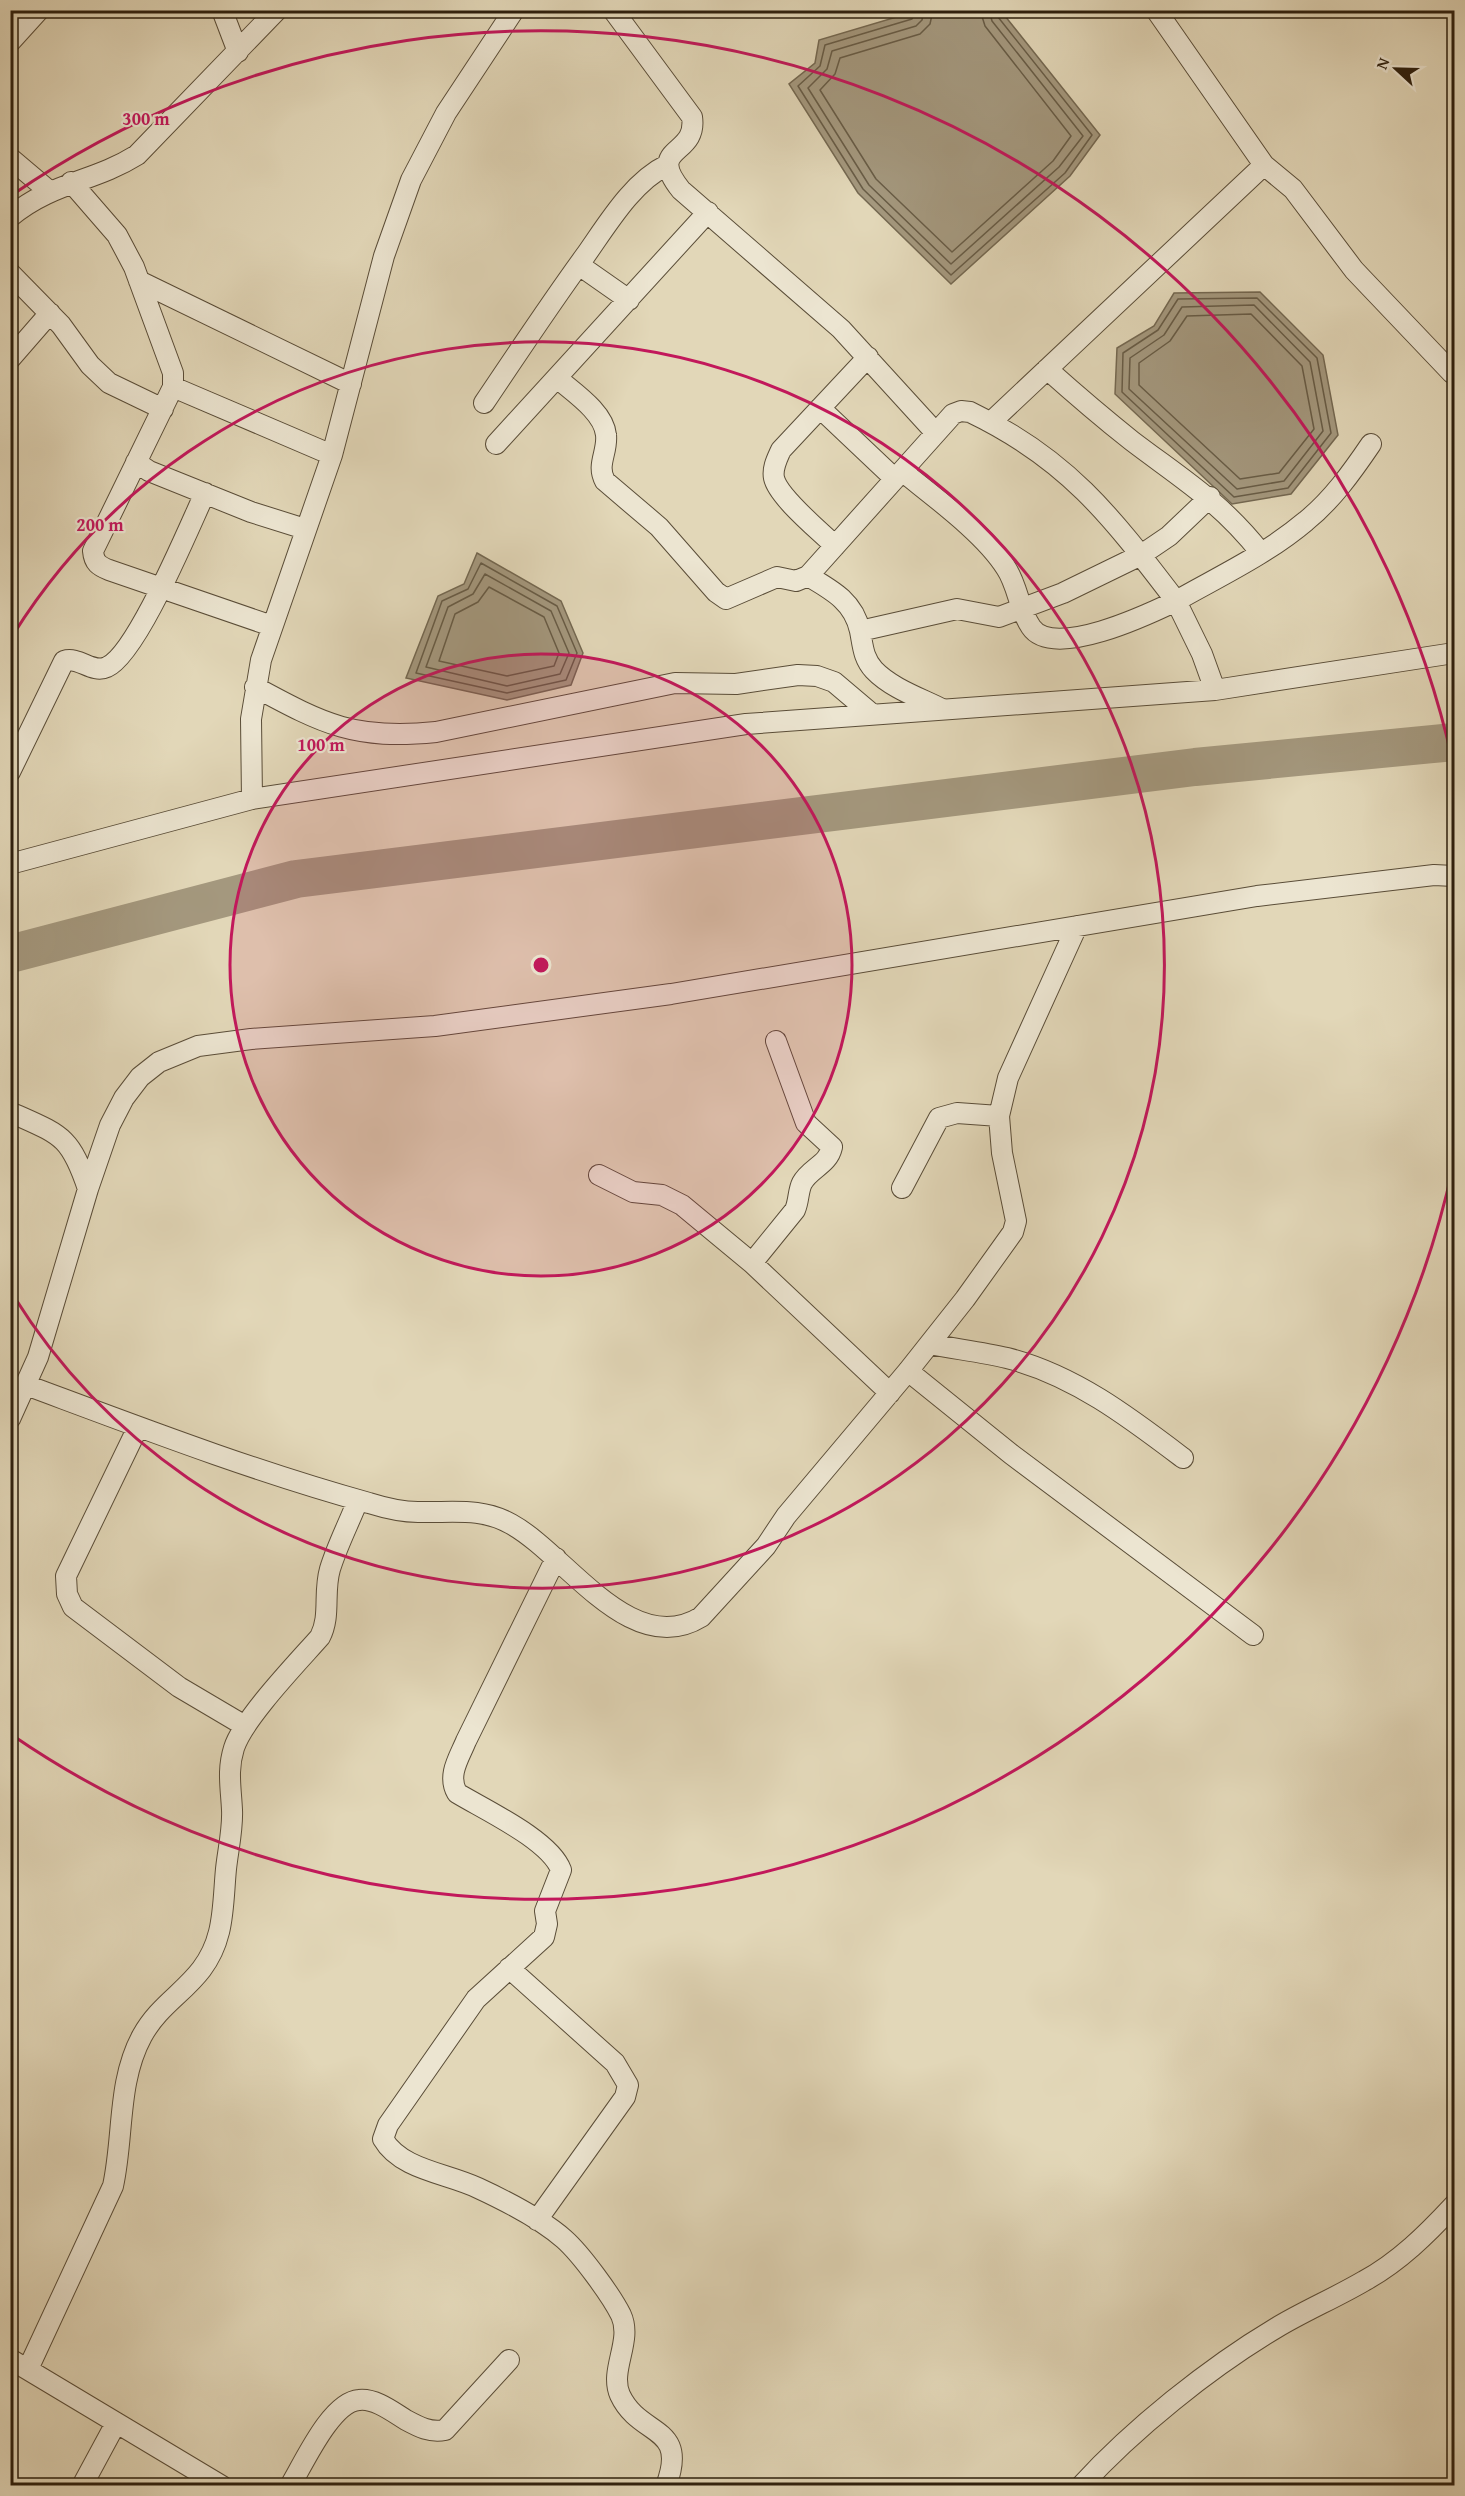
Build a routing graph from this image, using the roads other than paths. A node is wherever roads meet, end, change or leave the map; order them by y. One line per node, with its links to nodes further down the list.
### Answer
1 (39, 10): 7 (street)
2 (222, 10): 8 (street)
3 (277, 10): 8 (street)
4 (514, 10): 26 (street)
5 (613, 10): 10 (street)
6 (1156, 10): 11 (street)
7 (10, 42)
8 (238, 52): 12 (street)
9 (10, 158): 13 (street)
10 (667, 165): 14 (street); 16 (street)
11 (1264, 165): 23 (street); 24 (street)
12 (71, 182): 13 (street); 18 (street)
13 (49, 191): 15 (street)
14 (708, 212): 19 (street); 21 (street)
15 (10, 217)
16 (579, 265): 19 (street); 28 (street)
17 (10, 273): 20 (street)
18 (139, 281): 26 (street); 27 (street)
19 (629, 300): 25 (street)
20 (50, 313): 22 (street); 30 (street)
21 (868, 357): 29 (street); 32 (street)
22 (10, 359)
23 (1047, 369): 31 (street); 39 (street)
24 (1452, 374)
25 (557, 378): 33 (street); 44 (street)
26 (351, 384): 35 (street)
27 (173, 387): 30 (street); 35 (street)
28 (484, 403)
29 (820, 408): 37 (street); 41 (street)
30 (163, 409): 36 (street)
31 (991, 422): 32 (street); 43 (street)
32 (935, 432): 37 (street)
33 (496, 444)
34 (1371, 444): 42 (street)
35 (332, 455): 40 (street)
36 (136, 462): 38 (street); 45 (street)
37 (899, 475): 41 (street); 47 (street)
38 (205, 493): 40 (street); 45 (street)
39 (1210, 497): 42 (street); 43 (street)
40 (305, 529): 48 (street)
41 (835, 546): 44 (street)
42 (1261, 553): 46 (street)
43 (1141, 555): 46 (street); 47 (street)
44 (808, 576): 49 (street)
45 (161, 586): 48 (street); 55 (street)
46 (1176, 600): 47 (street); 52 (street)
47 (1023, 609): 49 (street)
48 (272, 626): 51 (street)
49 (860, 631): 53 (street)
50 (1455, 652): 52 (street)
51 (255, 687): 54 (street); 56 (street)
52 (1215, 690): 53 (street)
53 (945, 710): 54 (street)
54 (873, 715): 56 (street)
55 (10, 772)
56 (252, 799): 57 (street)
57 (10, 864)
58 (1455, 876): 59 (street)
59 (1077, 926): 62 (street); 65 (street)
60 (776, 1041): 66 (street)
61 (10, 1112): 65 (street)
62 (999, 1116): 64 (street); 67 (street)
63 (599, 1175): 66 (street)
64 (902, 1188)
65 (88, 1189): 69 (street)
66 (752, 1263): 70 (street)
67 (930, 1344): 68 (street); 73 (street)
68 (909, 1371): 70 (street); 76 (street)
69 (26, 1386): 71 (street); 72 (street)
70 (890, 1393): 75 (street)
71 (10, 1419)
72 (138, 1427): 74 (street); 77 (street)
73 (1183, 1458)
74 (358, 1500): 75 (street); 77 (street)
75 (556, 1558): 78 (street)
76 (1253, 1635)
77 (245, 1726): 83 (street)
78 (509, 1968): 80 (street); 80 (street)
79 (1455, 2205): 89 (street)
80 (537, 2220): 88 (street)
81 (10, 2360): 83 (street)
82 (509, 2360): 87 (street)
83 (28, 2369): 84 (street)
84 (116, 2423): 85 (street); 86 (street)
85 (82, 2486)
86 (222, 2486)
87 (290, 2486)
88 (666, 2486)
89 (1081, 2486)

